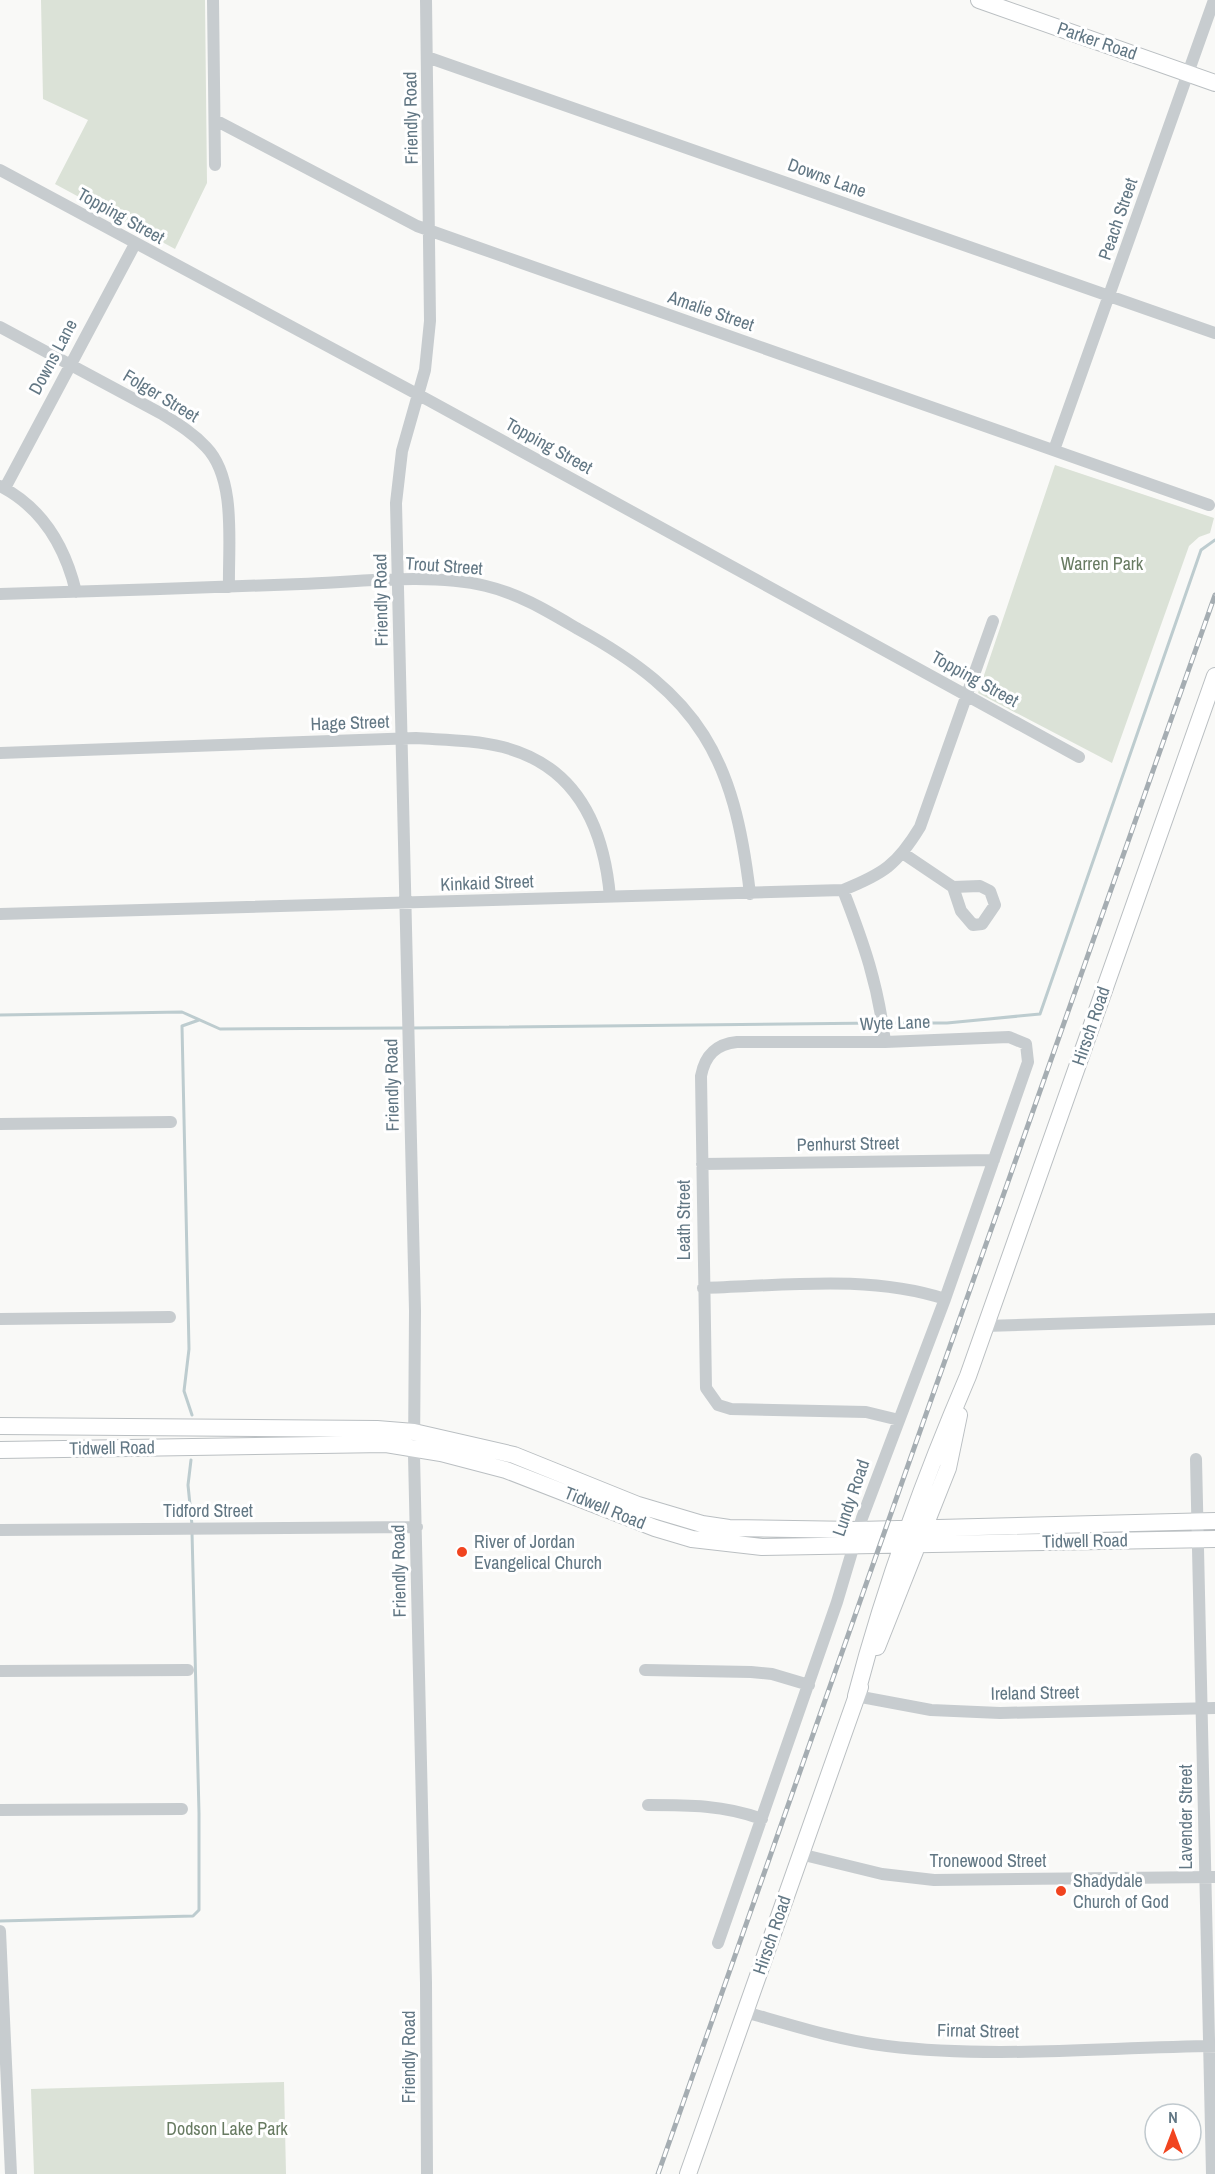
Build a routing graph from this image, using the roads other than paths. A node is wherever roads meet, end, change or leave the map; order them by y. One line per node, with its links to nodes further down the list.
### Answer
1 (213, 0): 8 (street)
2 (426, 0): 5 (street, Friendly Road)
3 (979, 0): 6 (main road, Parker Road)
4 (1214, 0): 6 (street, Peach Street)
5 (427, 57): 11 (street, Friendly Road); 13 (street, Downs Lane)
6 (1188, 73): 7 (main road, Parker Road); 13 (street, Peach Street)
7 (1215, 83)
8 (215, 120): 9 (street); 11 (street, Amalie Street)
9 (215, 165)
10 (0, 170): 12 (street, Topping Street)
11 (431, 232): 17 (street, Friendly Road); 18 (street, Amalie Street)
12 (135, 244): 16 (street, Downs Lane); 17 (street, Topping Street)
13 (1110, 296): 15 (street, Downs Lane); 18 (street, Peach Street)
14 (0, 327): 16 (street, Folger Street)
15 (1215, 333)
16 (69, 364): 19 (street, Downs Lane); 22 (street, Folger Street)
17 (418, 394): 21 (street, Friendly Road); 27 (street, Topping Street)
18 (1054, 450): 20 (street, Amalie Street)
19 (2, 487): 23 (street)
20 (1209, 505)
21 (399, 580): 22 (street, Trout Street); 28 (street, Friendly Road); 34 (street, Trout Street)
22 (229, 587): 23 (street, Trout Street)
23 (76, 592): 24 (street, Trout Street)
24 (0, 594)
25 (993, 621): 27 (street)
26 (1215, 676): 50 (main road, Hirsch Road)
27 (968, 696): 30 (street, Topping Street); 31 (street)
28 (402, 739): 29 (street, Hage Street); 35 (street, Hage Street); 36 (street, Friendly Road)
29 (0, 753)
30 (1079, 757)
31 (904, 854): 32 (street); 33 (street, Kinkaid Street)
32 (953, 887)
33 (843, 890): 34 (street, Kinkaid Street); 38 (street)
34 (750, 894): 35 (street, Kinkaid Street)
35 (610, 897): 36 (street, Kinkaid Street)
36 (407, 903): 37 (street, Kinkaid Street); 55 (street, Friendly Road)
37 (0, 914)
38 (884, 1037): 39 (street, Wyte Lane); 40 (street, Wyte Lane)
39 (739, 1042): 44 (street, Leath Street)
40 (1026, 1068): 43 (street, Lundy Road)
41 (171, 1122): 42 (street)
42 (0, 1124)
43 (994, 1160): 44 (street, Penhurst Street); 46 (street, Lundy Road)
44 (702, 1164): 45 (street, Leath Street)
45 (703, 1288): 46 (street); 52 (street, Leath Street)
46 (945, 1299): 52 (street, Lundy Road)
47 (170, 1317): 48 (street)
48 (0, 1319)
49 (1215, 1319): 50 (street)
50 (986, 1326): 51 (main road, Hirsch Road)
51 (968, 1376): 60 (main road, Hirsch Road); 63 (main road, Hirsch Road)
52 (899, 1420): 64 (street, Lundy Road)
53 (0, 1426): 54 (main road, Tidwell Road)
54 (262, 1436): 55 (main road, Tidwell Road); 56 (main road, Tidwell Road)
55 (414, 1440): 59 (street, Friendly Road); 64 (main road, Tidwell Road)
56 (0, 1450)
57 (1196, 1460): 58 (street, Lavender Street)
58 (1207, 1521): 62 (main road, Tidwell Road); 65 (street, Lavender Street)
59 (417, 1527): 61 (street, Tidford Street); 85 (street, Friendly Road)
60 (906, 1528): 63 (main road, Tidwell Road); 64 (main road, Tidwell Road); 66 (main road, Hirsch Road)
61 (0, 1530)
62 (1084, 1533): 63 (main road, Tidwell Road); 65 (main road, Tidwell Road)
63 (922, 1536): 66 (main road, Tidwell Road); 71 (main road, Hirsch Road)
64 (856, 1538): 66 (main road, Tidwell Road); 70 (street, Lundy Road)
65 (1207, 1539): 72 (street, Lavender Street)
66 (900, 1544): 71 (main road, Hirsch Road)
67 (188, 1670): 69 (street)
68 (645, 1670): 70 (street)
69 (0, 1671)
70 (809, 1685): 77 (street, Lundy Road)
71 (856, 1696): 72 (street, Ireland Street); 78 (main road, Hirsch Road)
72 (1202, 1708): 73 (street, Ireland Street); 79 (street, Lavender Street)
73 (1215, 1708)
74 (648, 1805): 77 (street)
75 (182, 1809): 76 (street)
76 (0, 1810)
77 (762, 1819): 81 (street, Lundy Road)
78 (800, 1854): 79 (street, Tronewood Street); 82 (main road, Hirsch Road)
79 (1210, 1877): 83 (street, Lavender Street)
80 (0, 1931): 84 (street)
81 (718, 1943)
82 (745, 2012): 83 (street, Firnat Street); 86 (main road, Hirsch Road)
83 (1213, 2046): 87 (street, Lavender Street)
84 (11, 2174)
85 (427, 2174)
86 (688, 2174)
87 (1212, 2174)

